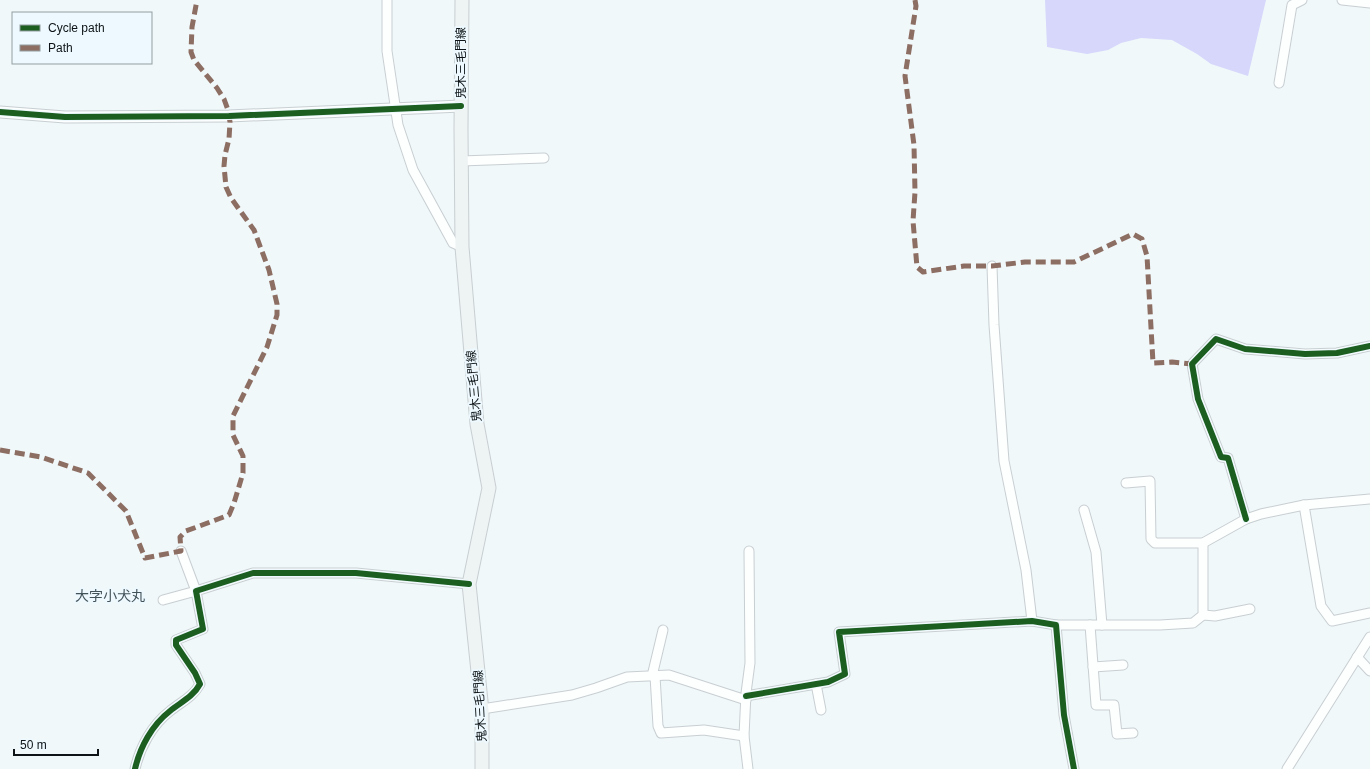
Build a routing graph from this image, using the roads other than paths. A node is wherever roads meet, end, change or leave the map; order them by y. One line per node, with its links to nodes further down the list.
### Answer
1 (387, 0): 8 (street)
2 (462, 0): 7 (main road, 鬼木三毛門線)
3 (1302, 0): 6 (street)
4 (1342, 0): 5 (street)
5 (1370, 3)
6 (1280, 83)
7 (461, 106): 8 (street); 11 (main road, 鬼木三毛門線)
8 (396, 109): 9 (street); 12 (street)
9 (0, 112)
10 (544, 158): 11 (street)
11 (461, 161): 12 (main road, 鬼木三毛門線)
12 (462, 246): 23 (main road, 鬼木三毛門線)
13 (992, 266): 29 (street)
14 (1370, 346): 19 (street)
15 (1126, 483): 20 (street)
16 (1370, 499): 17 (street)
17 (1304, 505): 19 (street); 27 (street)
18 (1084, 510): 32 (street)
19 (1246, 519): 20 (street)
20 (1203, 543): 28 (street)
21 (181, 551): 24 (street)
22 (749, 551): 41 (street)
23 (469, 584): 24 (street); 42 (main road, 鬼木三毛門線)
24 (196, 591): 25 (street); 46 (street)
25 (163, 600)
26 (1250, 609): 28 (street)
27 (1370, 612)
28 (1203, 615): 32 (street)
29 (1032, 621): 30 (street); 40 (street)
30 (1056, 625): 31 (street); 49 (street)
31 (1090, 625): 32 (street); 37 (street)
32 (1102, 625)
33 (663, 630): 39 (street)
34 (1370, 637): 35 (street)
35 (1358, 657): 38 (street); 50 (street)
36 (1123, 665): 37 (street)
37 (1093, 667): 44 (street)
38 (1370, 671)
39 (654, 676): 41 (street); 42 (street); 45 (street)
40 (816, 684): 41 (street); 43 (street)
41 (746, 698): 45 (street)
42 (482, 710): 47 (main road, 鬼木三毛門線)
43 (820, 710)
44 (1133, 733)
45 (744, 736): 48 (street)
46 (134, 769)
47 (482, 769)
48 (748, 769)
49 (1074, 769)
50 (1287, 769)

